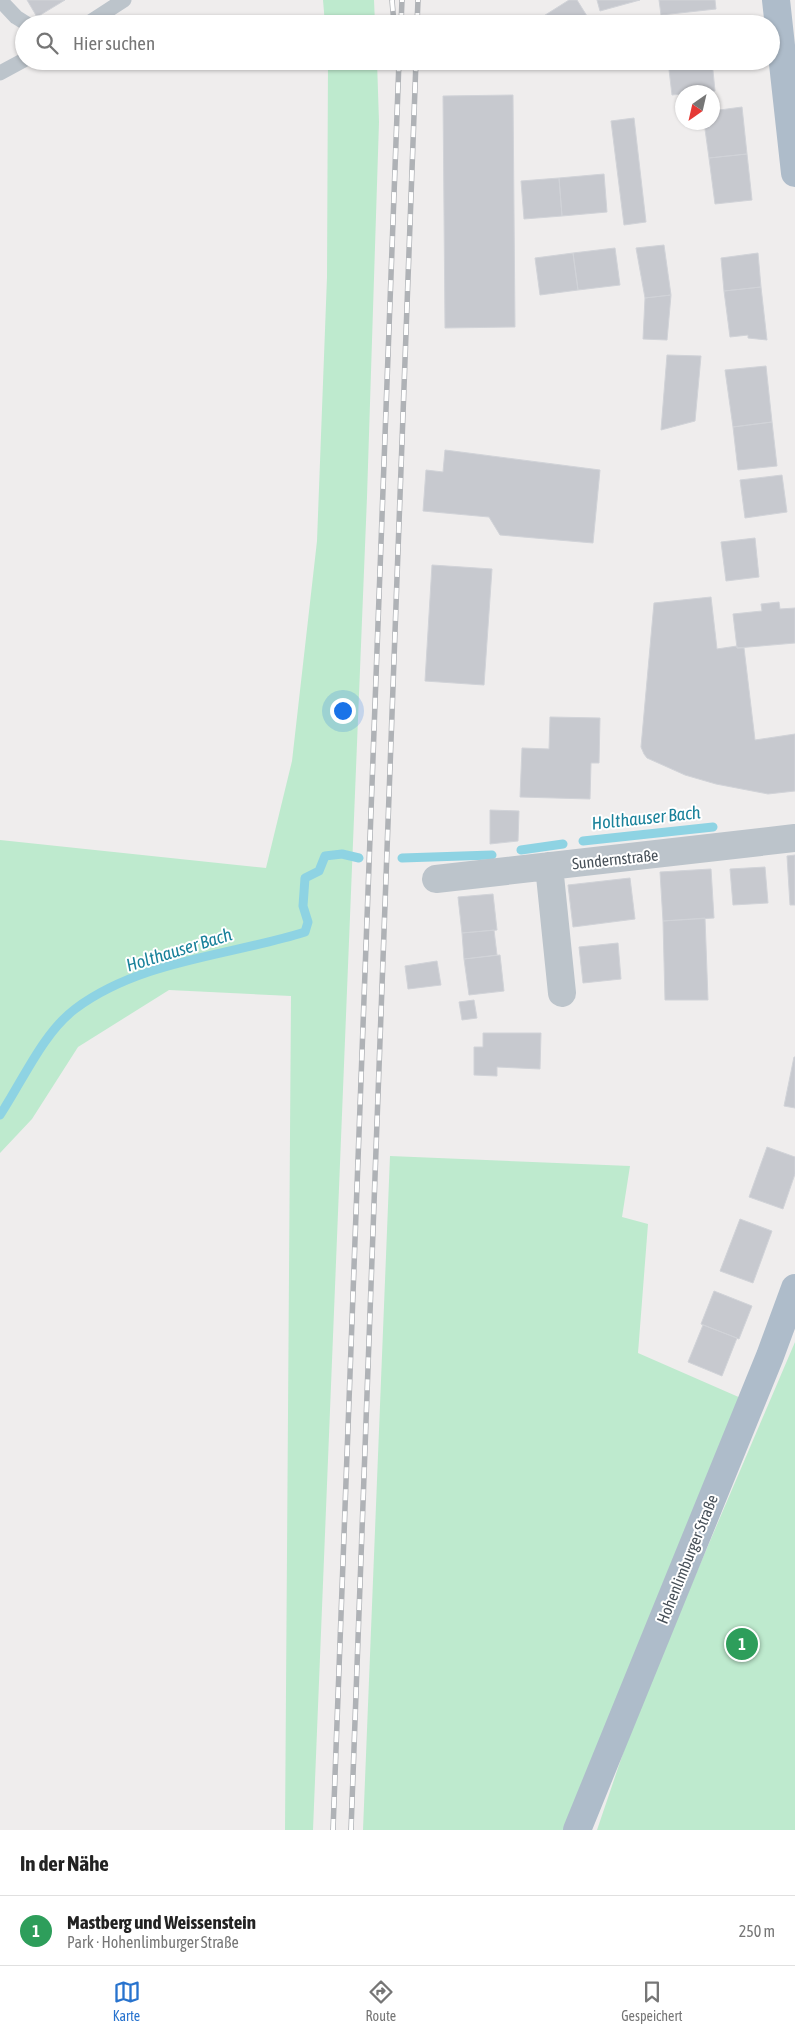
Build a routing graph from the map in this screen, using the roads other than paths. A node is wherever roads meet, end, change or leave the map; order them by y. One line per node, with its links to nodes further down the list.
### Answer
1 (0, 0): 6 (lane)
2 (124, 0): 4 (lane)
3 (776, 0): 5 (main road)
4 (101, 15)
5 (778, 15)
6 (15, 17)
7 (780, 36): 10 (main road)
8 (15, 65): 9 (lane)
9 (0, 73)
10 (795, 173)
11 (795, 838): 12 (street, Sundernstraße)
12 (549, 866): 13 (street, Sundernstraße); 14 (street)
13 (436, 879)
14 (562, 993)
15 (795, 1288): 16 (main road, Hohenlimburger Straße)
16 (577, 1830)

